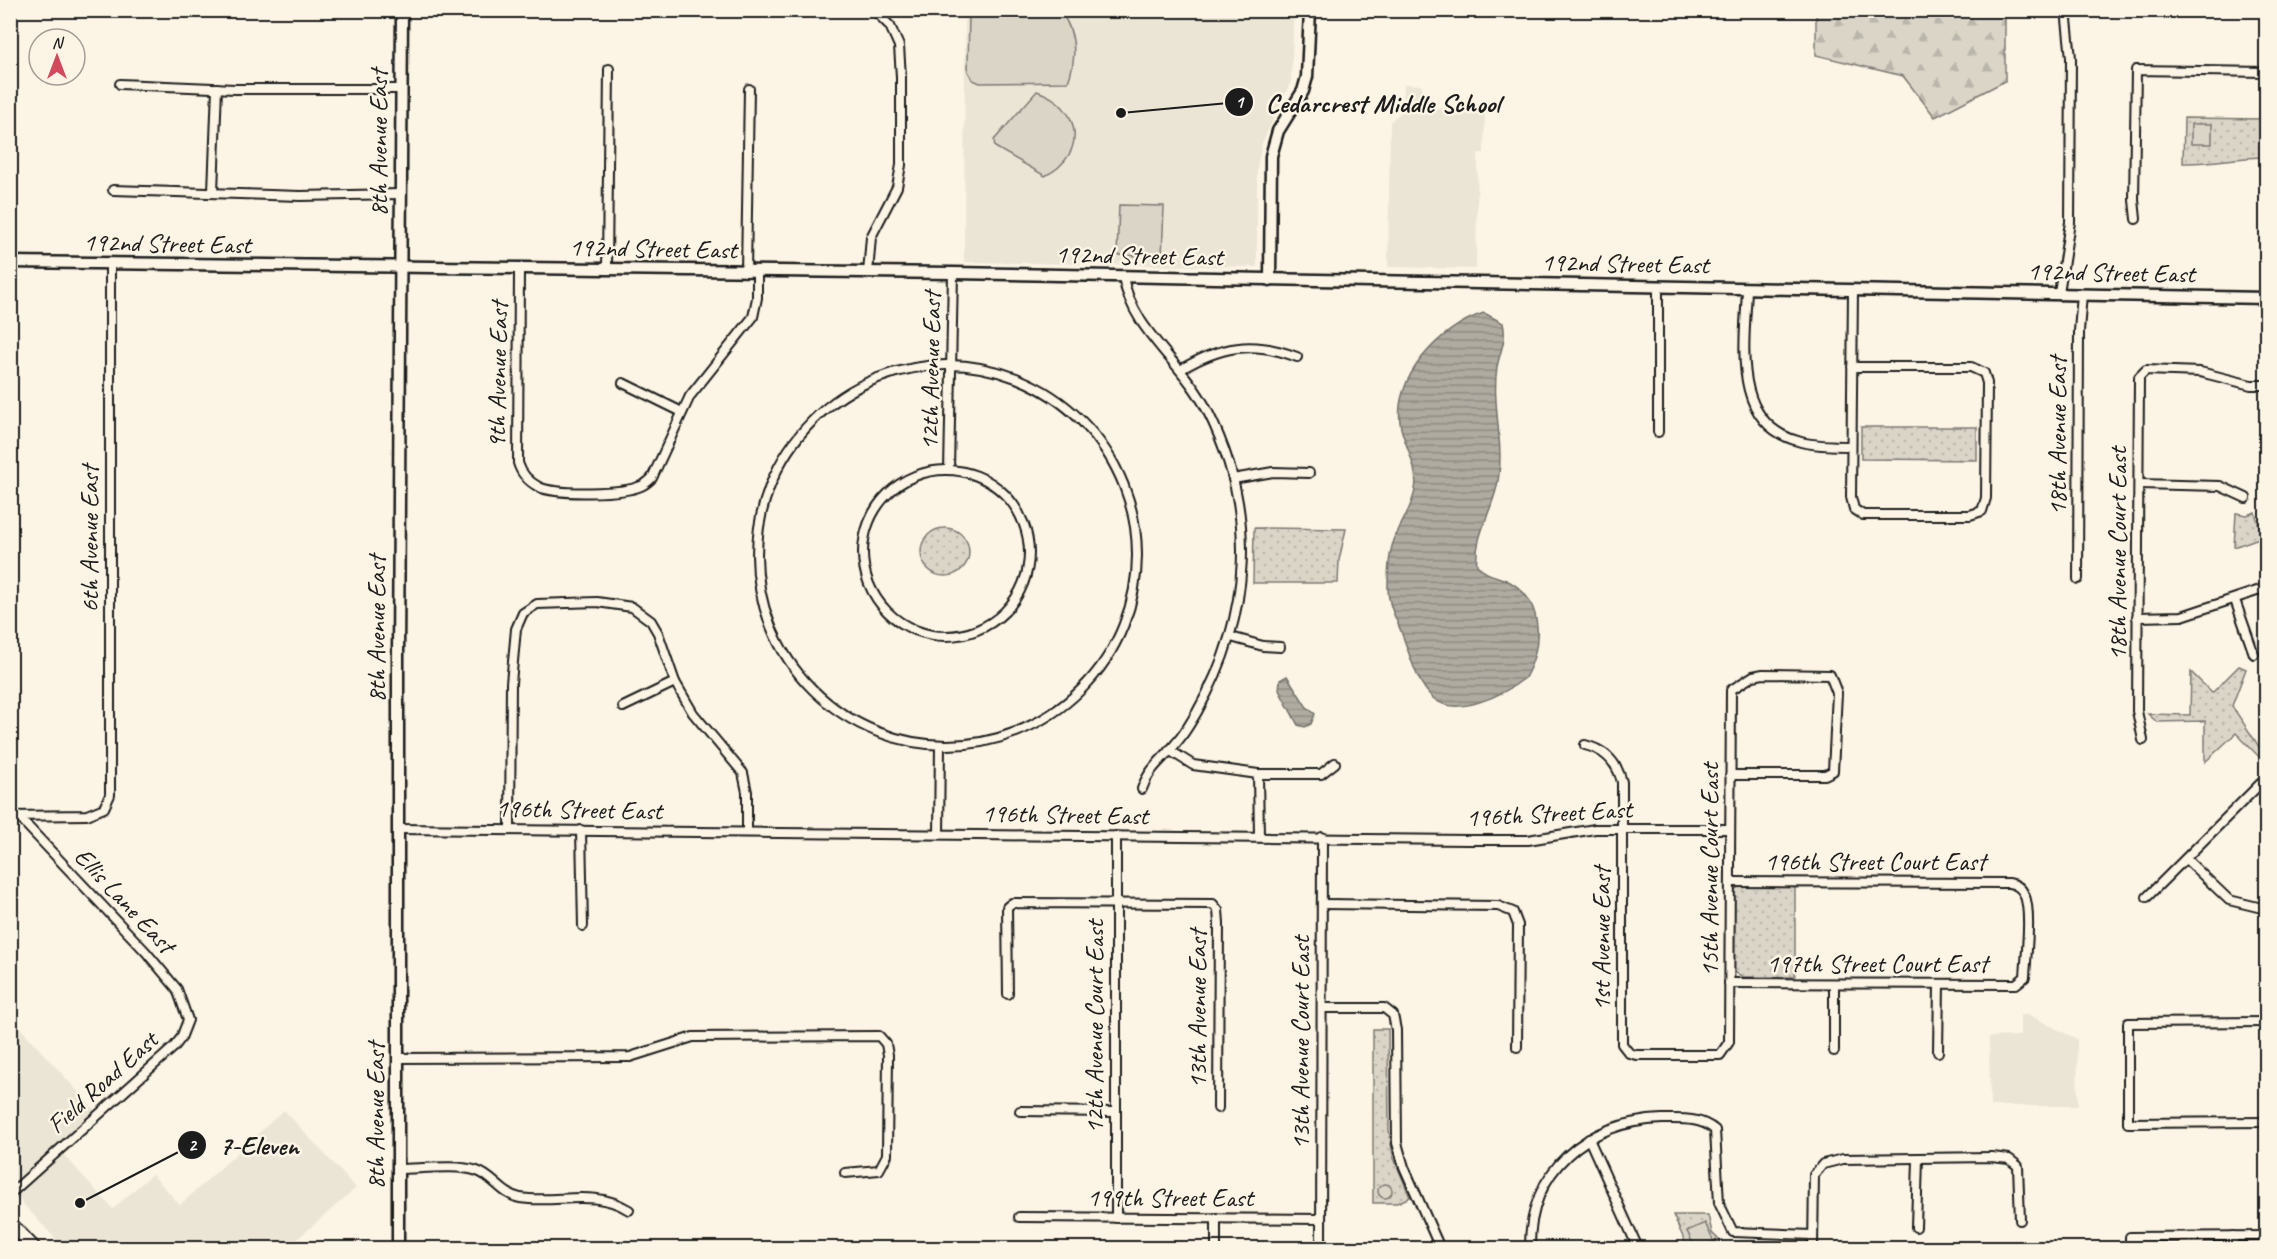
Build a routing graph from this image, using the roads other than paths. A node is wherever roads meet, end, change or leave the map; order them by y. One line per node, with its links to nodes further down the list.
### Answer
1 (402, 10): 10 (street, 8th Avenue East)
2 (1310, 10): 24 (street)
3 (2066, 10): 28 (street)
4 (877, 11): 21 (street)
5 (609, 69): 19 (street)
6 (2266, 72): 14 (street)
7 (120, 84): 8 (street)
8 (217, 88): 10 (street); 12 (street)
9 (749, 88): 20 (street)
10 (400, 89): 13 (street, 8th Avenue East)
11 (113, 190): 12 (street)
12 (213, 191): 13 (street)
13 (400, 194): 17 (street, 8th Avenue East)
14 (2136, 219)
15 (10, 262): 16 (street, 192nd Street East)
16 (110, 265): 17 (street, 192nd Street East); 63 (street, 6th Avenue East)
17 (400, 269): 18 (street, 192nd Street East); 64 (street, 8th Avenue East)
18 (519, 269): 19 (street, 192nd Street East); 37 (street, 9th Avenue East)
19 (607, 270): 20 (street, 192nd Street East)
20 (752, 272): 21 (street, 192nd Street East); 37 (street)
21 (868, 273): 22 (street, 192nd Street East)
22 (953, 273): 23 (street, 192nd Street East); 32 (street, 12th Avenue East)
23 (1123, 277): 24 (street, 192nd Street East); 34 (street)
24 (1270, 280): 25 (street, 192nd Street East)
25 (1658, 287): 26 (street, 192nd Street East); 38 (street)
26 (1747, 289): 27 (street, 192nd Street East); 39 (street)
27 (1853, 291): 28 (street, 192nd Street East); 33 (street)
28 (2059, 293): 29 (street, 192nd Street East)
29 (2082, 294): 30 (street, 192nd Street East); 45 (street, 18th Avenue East)
30 (2266, 298)
31 (1296, 357): 34 (street)
32 (951, 365): 40 (street, 12th Avenue East); 55 (street); 55 (street)
33 (1852, 367): 39 (street); 39 (street)
34 (1180, 370): 42 (street)
35 (623, 383): 37 (street)
36 (2266, 386): 43 (street, 18th Avenue Court East)
37 (682, 412)
38 (1658, 432)
39 (1851, 446)
40 (949, 470): 40 (street)
41 (1310, 474): 42 (street)
42 (1233, 479): 49 (street)
43 (2139, 484): 44 (street); 48 (street, 18th Avenue Court East)
44 (2246, 498)
45 (2078, 579)
46 (2266, 588): 47 (street)
47 (2235, 600): 48 (street); 51 (street)
48 (2137, 617): 54 (street, 18th Avenue Court East)
49 (1231, 637): 50 (street); 57 (street)
50 (1280, 647)
51 (2253, 654)
52 (675, 682): 53 (street); 65 (street); 69 (street)
53 (623, 707)
54 (2143, 740)
55 (940, 745): 70 (street)
56 (1585, 745): 66 (street, 1st Avenue East)
57 (1169, 750): 59 (street); 62 (street)
58 (1335, 763): 59 (street)
59 (1258, 774): 72 (street)
60 (1730, 775): 60 (street, 15th Avenue Court East); 67 (street, 15th Avenue Court East)
61 (2266, 778): 74 (street)
62 (1142, 789)
63 (14, 816): 87 (street, Ellis Lane East)
64 (398, 829): 65 (street, 196th Street East); 93 (street, 8th Avenue East)
65 (510, 829): 68 (street, 196th Street East)
66 (1622, 829): 67 (street, 196th Street East); 73 (street, 196th Street East); 91 (street, 1st Avenue East)
67 (1729, 829): 75 (street, 15th Avenue Court East)
68 (581, 830): 69 (street, 196th Street East); 80 (street)
69 (747, 832): 70 (street, 196th Street East)
70 (939, 834): 71 (street, 196th Street East)
71 (1116, 837): 72 (street, 196th Street East); 77 (street, 12th Avenue Court East)
72 (1258, 837): 73 (street, 196th Street East)
73 (1322, 837): 78 (street, 13th Avenue Court East)
74 (2186, 859): 76 (street); 79 (street)
75 (1730, 882): 81 (street, 196th Street Court East); 82 (street, 15th Avenue Court East)
76 (2147, 897)
77 (1115, 902): 85 (street); 94 (street, 13th Avenue East); 96 (street, 12th Avenue Court East)
78 (1323, 904): 86 (street, 13th Avenue Court East); 89 (street)
79 (2266, 909)
80 (583, 926)
81 (2023, 981): 84 (street, 197th Street Court East)
82 (1730, 983): 83 (street, 197th Street Court East); 91 (street, 15th Avenue Court East)
83 (1834, 984): 84 (street, 197th Street Court East); 90 (street)
84 (1939, 984): 92 (street)
85 (1008, 994)
86 (1323, 1008): 107 (street, 13th Avenue Court East); 118 (street)
87 (188, 1020): 102 (street, Field Road East)
88 (2266, 1022): 97 (street)
89 (1517, 1047)
90 (1834, 1051)
91 (1723, 1052)
92 (1938, 1052)
93 (398, 1058): 100 (street, 8th Avenue East); 101 (street)
94 (1218, 1108)
95 (1020, 1111): 96 (street)
96 (1115, 1112): 105 (street, 12th Avenue Court East)
97 (2266, 1122)
98 (1589, 1139): 111 (street); 119 (street); 120 (street)
99 (1918, 1159): 108 (street); 110 (street); 111 (street)
100 (398, 1169): 103 (street); 115 (street, 8th Avenue East)
101 (845, 1173)
102 (10, 1194)
103 (629, 1210)
104 (1019, 1217): 105 (street, 199th Street East)
105 (1116, 1218): 106 (street, 199th Street East)
106 (1216, 1218): 107 (street, 199th Street East); 116 (street)
107 (1321, 1219): 117 (street, 13th Avenue Court East)
108 (2020, 1220)
109 (10, 1222): 114 (main road)
110 (1916, 1227)
111 (1813, 1234): 121 (street)
112 (2233, 1236): 113 (street); 122 (street); 123 (street)
113 (2266, 1236)
114 (34, 1248)
115 (398, 1248)
116 (1216, 1248)
117 (1321, 1248)
118 (1440, 1248)
119 (1530, 1248)
120 (1638, 1248)
121 (1813, 1248)
122 (2130, 1248)
123 (2233, 1248)

